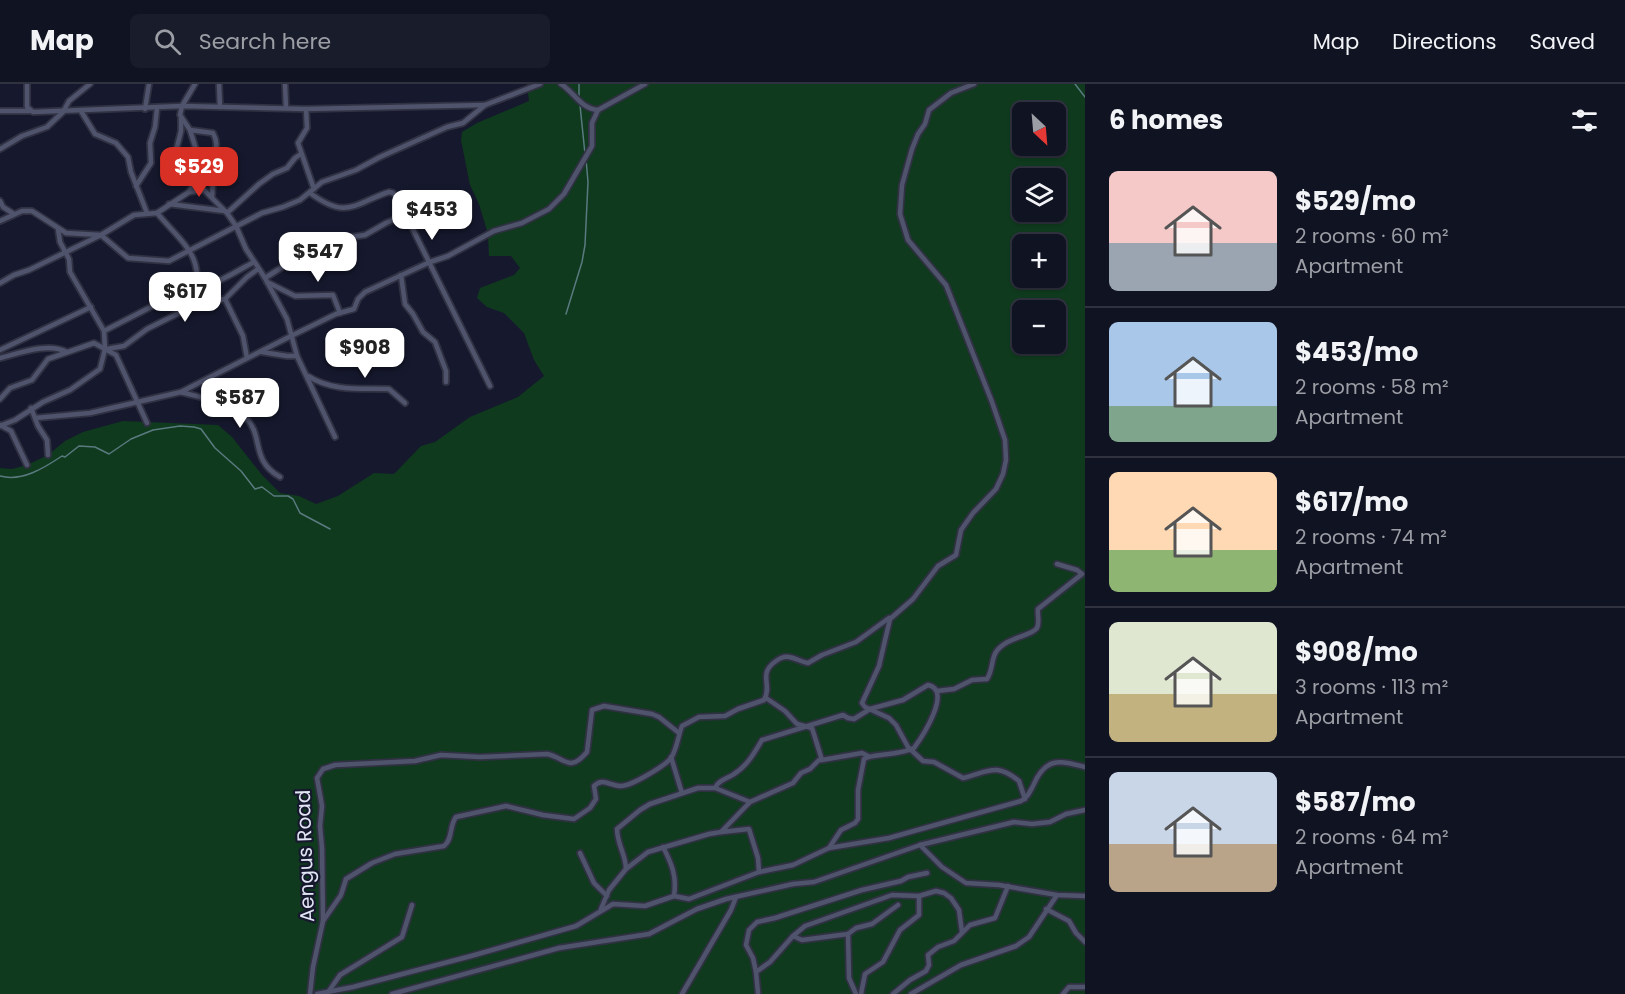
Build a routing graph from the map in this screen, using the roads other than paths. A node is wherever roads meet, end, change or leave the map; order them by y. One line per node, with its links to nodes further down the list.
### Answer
1 (27, 84): 20 (street)
2 (90, 84): 22 (street)
3 (149, 84): 16 (street)
4 (195, 84): 12 (street)
5 (219, 84): 14 (street)
6 (285, 84): 15 (street)
7 (540, 84): 11 (street)
8 (561, 84): 18 (street)
9 (645, 84): 18 (street)
10 (974, 84): 83 (street)
11 (485, 105): 17 (street); 31 (street)
12 (182, 106): 13 (street); 14 (street); 23 (street)
13 (157, 108): 16 (street); 29 (street)
14 (220, 108): 15 (street)
15 (286, 108): 17 (street)
16 (145, 109): 21 (street)
17 (306, 109): 26 (street)
18 (598, 110): 48 (street)
19 (0, 111): 20 (street)
20 (30, 111): 22 (street)
21 (81, 111): 22 (street); 29 (street)
22 (63, 112): 25 (street)
23 (180, 117): 24 (street); 28 (street)
24 (190, 130): 27 (street); 27 (street)
25 (0, 149)
26 (301, 154): 31 (street); 36 (street)
27 (204, 170): 28 (street); 33 (street)
28 (194, 183): 30 (street); 32 (street)
29 (136, 186): 37 (street)
30 (204, 190): 32 (street); 33 (street)
31 (312, 191): 40 (street); 42 (street)
32 (189, 192): 35 (street)
33 (212, 197): 36 (street)
34 (0, 201): 39 (street)
35 (169, 204): 36 (street); 38 (street)
36 (226, 212): 42 (street)
37 (147, 213): 38 (street); 44 (street)
38 (157, 213): 45 (street)
39 (14, 214): 41 (street); 43 (street)
40 (407, 214): 48 (street); 51 (street)
41 (0, 220)
42 (236, 226): 45 (street); 47 (street)
43 (58, 229): 44 (street); 46 (street)
44 (101, 235): 45 (street); 46 (street)
45 (190, 251): 53 (street)
46 (65, 252): 52 (street); 56 (street)
47 (254, 262): 49 (street); 53 (street)
48 (430, 262): 50 (street); 69 (street)
49 (258, 269): 51 (street); 54 (street)
50 (402, 274): 57 (street); 68 (street)
51 (266, 280): 57 (street); 59 (street)
52 (0, 283)
53 (198, 289): 55 (street); 58 (street)
54 (225, 299): 55 (street); 66 (street)
55 (195, 306): 60 (street)
56 (91, 307): 58 (street); 61 (street)
57 (340, 313): 59 (street)
58 (104, 331): 60 (street)
59 (291, 336): 63 (street); 64 (street)
60 (105, 349): 62 (street); 72 (street); 74 (street)
61 (0, 350)
62 (68, 352): 65 (street); 71 (street)
63 (259, 352): 64 (street); 66 (street)
64 (297, 356): 67 (street)
65 (0, 358)
66 (247, 358): 70 (street)
67 (306, 375): 73 (street); 78 (street)
68 (446, 382)
69 (490, 387)
70 (181, 392): 72 (street); 81 (street)
71 (0, 399)
72 (139, 402): 75 (street); 76 (street)
73 (405, 403)
74 (31, 408): 75 (street); 77 (street)
75 (35, 418): 79 (street)
76 (147, 423)
77 (0, 426): 80 (street)
78 (335, 437)
79 (48, 455)
80 (27, 465)
81 (280, 477)
82 (1057, 564): 84 (street)
83 (896, 613): 85 (street); 86 (street)
84 (938, 690): 86 (street); 89 (street)
85 (766, 698): 87 (street); 88 (street)
86 (870, 710): 87 (street); 89 (street)
87 (805, 725): 92 (street); 94 (street)
88 (679, 733): 91 (street); 118 (street, Aengus Road)
89 (911, 750): 90 (street); 96 (street)
90 (868, 756): 92 (street); 102 (street)
91 (671, 757): 95 (street); 118 (street)
92 (822, 760): 97 (street)
93 (1085, 767): 96 (street)
94 (715, 788): 95 (street); 97 (street)
95 (682, 793): 104 (street)
96 (1025, 799): 102 (street)
97 (750, 802): 99 (street)
98 (1085, 810): 100 (street)
99 (721, 832): 101 (street); 105 (street)
100 (920, 844): 107 (street); 113 (street)
101 (663, 847): 104 (street); 110 (street)
102 (829, 849): 105 (street)
103 (580, 853): 109 (street)
104 (626, 869): 109 (street)
105 (759, 872): 110 (street)
106 (927, 873): 123 (street)
107 (1008, 886): 108 (street); 119 (street)
108 (1057, 895): 112 (street); 116 (street)
109 (607, 896): 117 (street)
110 (674, 896): 117 (street)
111 (919, 896): 119 (street); 121 (street); 132 (street)
112 (1085, 896)
113 (736, 897): 129 (street); 130 (street)
114 (412, 905): 125 (street)
115 (898, 905): 120 (street)
116 (1046, 909): 122 (street); 134 (street)
117 (600, 910): 125 (street)
118 (323, 921): 127 (street, Aengus Road)
119 (962, 932): 133 (street)
120 (848, 934): 121 (street); 131 (street)
121 (793, 936): 123 (street)
122 (1085, 942)
123 (756, 972): 126 (street)
124 (1085, 987): 135 (street)
125 (329, 991): 128 (street)
126 (758, 993)
127 (310, 994)
128 (317, 994)
129 (392, 994)
130 (682, 994)
131 (856, 994)
132 (861, 994)
133 (893, 994)
134 (911, 994)
135 (1063, 994)

